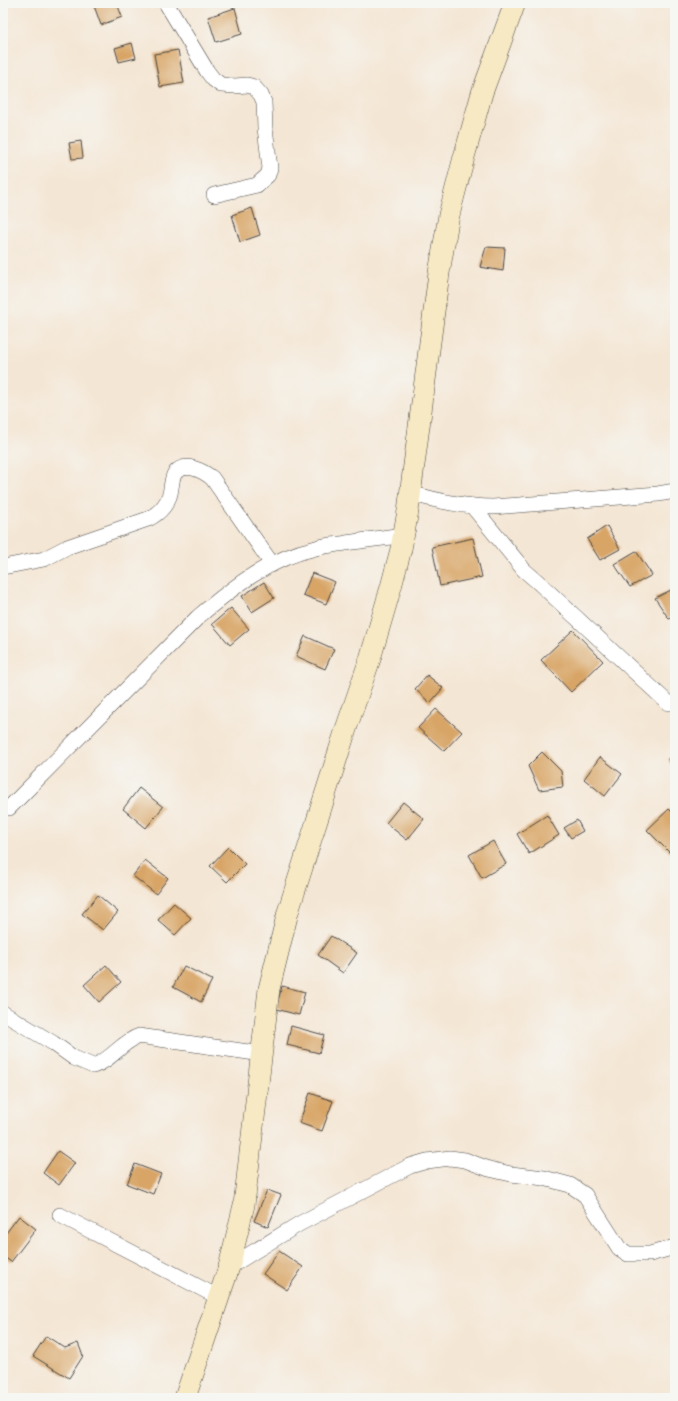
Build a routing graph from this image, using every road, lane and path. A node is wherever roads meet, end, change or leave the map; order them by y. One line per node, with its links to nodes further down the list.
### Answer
1 (166, 3): 3 (street)
2 (515, 3): 5 (street)
3 (214, 195)
4 (675, 491): 6 (street)
5 (410, 493): 6 (street); 7 (street)
6 (473, 507): 10 (street)
7 (404, 535): 8 (street); 13 (street)
8 (272, 564): 9 (street); 11 (street)
9 (3, 567)
10 (675, 704)
11 (9, 808)
12 (3, 1013): 13 (street)
13 (262, 1054): 16 (street)
14 (60, 1215): 17 (street)
15 (675, 1247): 16 (street)
16 (228, 1267): 17 (street)
17 (218, 1297): 18 (street)
18 (184, 1398)

